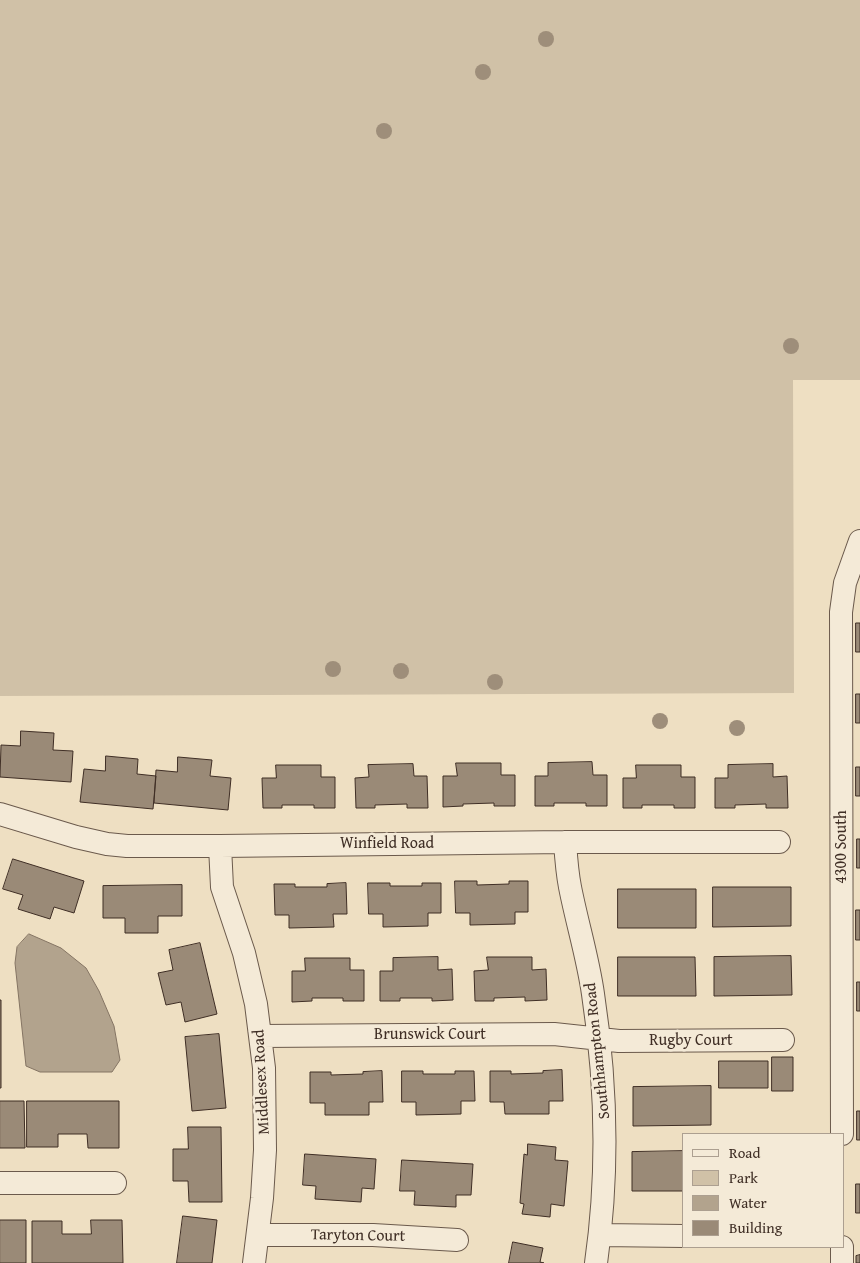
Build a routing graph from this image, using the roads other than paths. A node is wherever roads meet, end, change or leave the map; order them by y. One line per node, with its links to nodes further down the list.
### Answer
1 (856, 551): 9 (street, 4300 South)
2 (0, 814): 5 (street, Winfield Road)
3 (565, 842): 4 (street, Winfield Road); 5 (street, Winfield Road); 7 (street, Southhampton Road)
4 (779, 842)
5 (220, 846): 6 (street, Middlesex Road)
6 (261, 1036): 7 (street, Brunswick Court); 13 (street, Middlesex Road)
7 (599, 1038): 8 (street, Rugby Court); 14 (street, Southhampton Road)
8 (783, 1040)
9 (851, 1044): 10 (street, 4300 South)
10 (842, 1133)
11 (0, 1184): 12 (street)
12 (115, 1184)
13 (258, 1235): 16 (street, Taryton Court); 18 (street, Middlesex Road)
14 (600, 1235): 15 (street); 19 (street, Southhampton Road)
15 (682, 1236)
16 (457, 1240)
17 (842, 1248): 20 (street)
18 (254, 1263)
19 (596, 1263)
20 (842, 1263)

